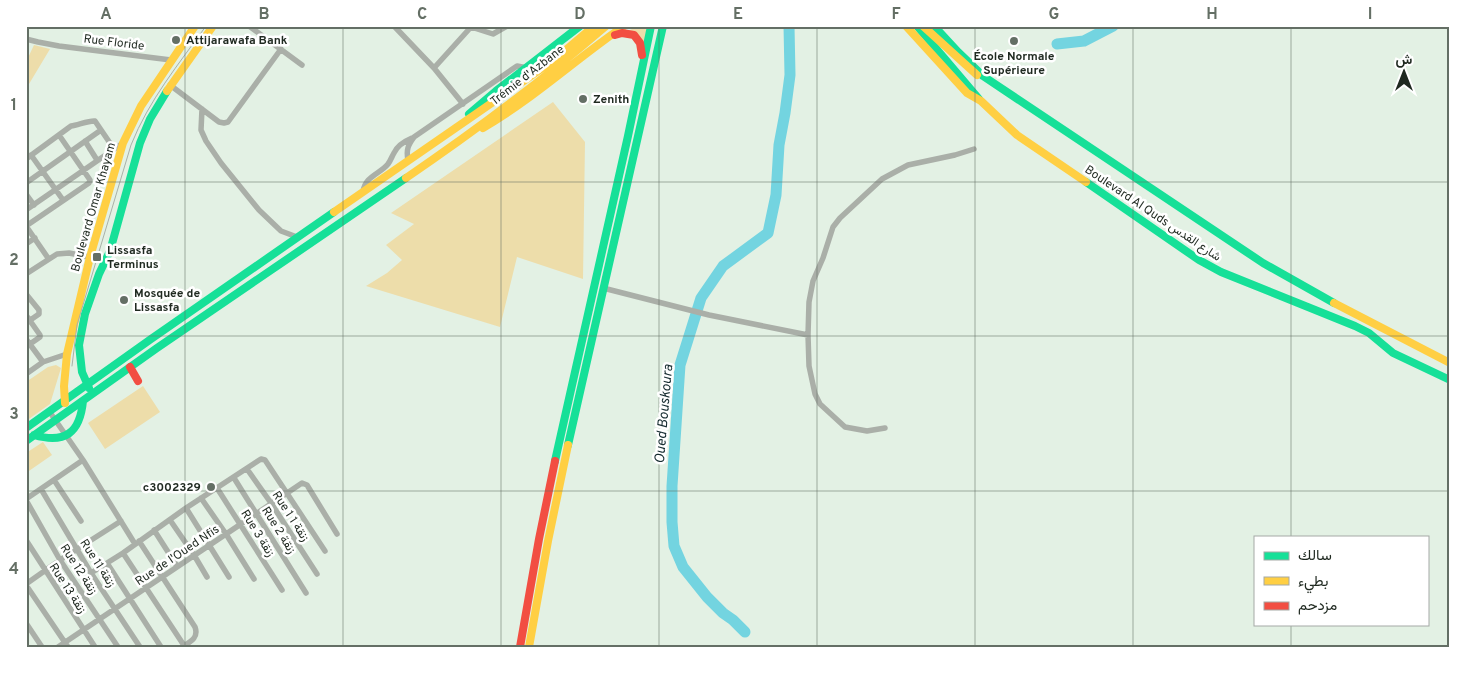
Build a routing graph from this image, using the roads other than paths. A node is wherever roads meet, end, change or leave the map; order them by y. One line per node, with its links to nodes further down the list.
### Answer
1 (195, 26): 19 (main road, Boulevard Omar Khayam)
2 (213, 26): 24 (main road, Boulevard Omar Khayam)
3 (249, 26): 18 (street)
4 (394, 26): 21 (street)
5 (507, 26): 14 (street)
6 (580, 26): 22 (main road)
7 (594, 26): 29 (main road, Trémie d'Azbane)
8 (606, 26): 32 (main road, Trémie d'Azbane)
9 (624, 26): 16 (main road)
10 (651, 26): 23 (main road)
11 (663, 26): 56 (main road)
12 (906, 26): 25 (main road, Boulevard Al Quds شارع القدس)
13 (917, 26): 15 (main road)
14 (470, 27): 21 (street)
15 (927, 29): 25 (main road); 63 (main road, Boulevard Al Quds شارع القدس)
16 (610, 36): 23 (main road); 32 (main road)
17 (26, 39): 19 (street, Rue Floride)
18 (281, 49): 20 (street); 27 (street)
19 (171, 60): 34 (main road, Boulevard Omar Khayam)
20 (302, 64)
21 (434, 68): 26 (street)
22 (528, 68): 26 (street); 29 (main road)
23 (641, 70): 133 (main road)
24 (170, 85): 27 (street); 68 (main road, Boulevard Omar Khayam)
25 (981, 101): 66 (main road, Boulevard Al Quds شارع القدس)
26 (463, 104): 31 (street)
27 (202, 109): 50 (street)
28 (101, 130): 30 (street); 33 (street); 35 (street)
29 (452, 130): 40 (main road)
30 (60, 135): 37 (street); 38 (street)
31 (414, 137): 40 (street); 45 (street)
32 (461, 140): 64 (main road)
33 (85, 141): 37 (street); 39 (street)
34 (123, 142): 35 (street); 53 (main road, Boulevard Omar Khayam)
35 (114, 148): 39 (street)
36 (974, 149): 59 (street)
37 (71, 152): 41 (street); 42 (street)
38 (29, 157): 42 (street)
39 (97, 160): 41 (street)
40 (408, 160): 45 (main road)
41 (83, 170): 44 (street); 47 (street)
42 (43, 171): 43 (street); 44 (street)
43 (26, 183)
44 (56, 189): 47 (street); 48 (street)
45 (363, 192): 50 (main road)
46 (26, 194): 48 (street)
47 (63, 200): 49 (street)
48 (29, 208): 49 (street)
49 (36, 219): 51 (street)
50 (297, 237): 68 (main road)
51 (35, 238): 52 (street); 54 (street)
52 (26, 244)
53 (90, 257): 54 (street); 61 (main road, Boulevard Omar Khayam)
54 (48, 258): 55 (street)
55 (26, 274)
56 (603, 288): 59 (street); 134 (main road)
57 (27, 298): 58 (street)
58 (28, 319): 60 (street)
59 (808, 335): 76 (street)
60 (28, 342): 62 (street)
61 (67, 354): 62 (street); 70 (main road, Boulevard Omar Khayam)
62 (43, 362): 65 (street)
63 (1450, 363)
64 (130, 367): 67 (main road); 69 (main road)
65 (26, 374)
66 (1450, 380)
67 (138, 381)
68 (87, 384): 69 (main road, Boulevard Omar Khayam); 70 (main road)
69 (92, 394): 71 (main road)
70 (64, 401): 72 (main road); 73 (main road, Boulevard Omar Khayam)
71 (82, 401): 73 (main road); 78 (main road)
72 (49, 411): 74 (street); 75 (main road)
73 (68, 411): 74 (main road)
74 (56, 420): 77 (main road); 78 (street)
75 (26, 428)
76 (885, 428)
77 (34, 435): 78 (main road); 79 (main road)
78 (67, 436): 80 (street)
79 (26, 441)
80 (83, 460): 83 (street); 94 (street)
81 (247, 469): 82 (street); 86 (street); 89 (street, Rue 1 زنقة 1)
82 (234, 478): 84 (street); 91 (street, Rue 2 زنقة)
83 (54, 480): 85 (street); 93 (street)
84 (217, 488): 87 (street); 95 (street, Rue 3 زنقة)
85 (41, 489): 88 (street); 102 (street, Rue 11 زنقة)
86 (287, 493): 89 (street, Rue de l'Oued Nfis); 98 (street, Rue de l'Oued Nfis); 103 (street)
87 (201, 498): 90 (street); 97 (street)
88 (26, 500): 106 (street, Rue 12 زنقة)
89 (271, 503): 91 (street, Rue de l'Oued Nfis); 111 (street, Rue 1 زنقة 1)
90 (186, 508): 92 (street); 101 (street)
91 (257, 513): 95 (street, Rue de l'Oued Nfis); 119 (street, Rue 2 زنقة)
92 (170, 520): 96 (street); 105 (street)
93 (81, 521)
94 (121, 522): 100 (street); 102 (street)
95 (241, 524): 97 (street, Rue de l'Oued Nfis); 118 (street, Rue 3 زنقة)
96 (154, 530): 100 (street); 108 (street)
97 (226, 534): 101 (street, Rue de l'Oued Nfis); 115 (street)
98 (337, 534)
99 (26, 540): 109 (street, Rue 13 زنقة)
100 (137, 542): 104 (street); 112 (street)
101 (209, 544): 105 (street, Rue de l'Oued Nfis); 114 (street)
102 (76, 550): 106 (street); 110 (street, Rue 11 زنقة)
103 (325, 551)
104 (123, 553): 107 (street); 117 (street)
105 (194, 555): 108 (street, Rue de l'Oued Nfis); 113 (street)
106 (60, 560): 109 (street); 122 (street, Rue 12 زنقة)
107 (107, 563): 110 (street); 120 (street)
108 (177, 566): 112 (street, Rue de l'Oued Nfis)
109 (45, 571): 116 (street); 124 (street, Rue 13 زنقة)
110 (91, 573): 121 (street, Rue 11 زنقة)
111 (317, 574)
112 (162, 576): 117 (street, Rue de l'Oued Nfis); 126 (street)
113 (207, 577)
114 (229, 577)
115 (254, 579)
116 (26, 584): 125 (street)
117 (146, 587): 120 (street, Rue de l'Oued Nfis); 126 (street)
118 (282, 590)
119 (306, 593)
120 (130, 598): 121 (street, Rue de l'Oued Nfis); 132 (street)
121 (115, 609): 122 (street, Rue de l'Oued Nfis); 131 (street, Rue 11 زنقة)
122 (100, 619): 124 (street, Rue de l'Oued Nfis); 130 (street, Rue 12 زنقة)
123 (26, 622): 127 (street)
124 (83, 630): 125 (street, Rue de l'Oued Nfis); 129 (street, Rue 13 زنقة)
125 (66, 645): 128 (street, Rue de l'Oued Nfis)
126 (184, 646)
127 (42, 647)
128 (58, 647)
129 (95, 647)
130 (118, 647)
131 (140, 647)
132 (161, 647)
133 (520, 647)
134 (529, 647)

